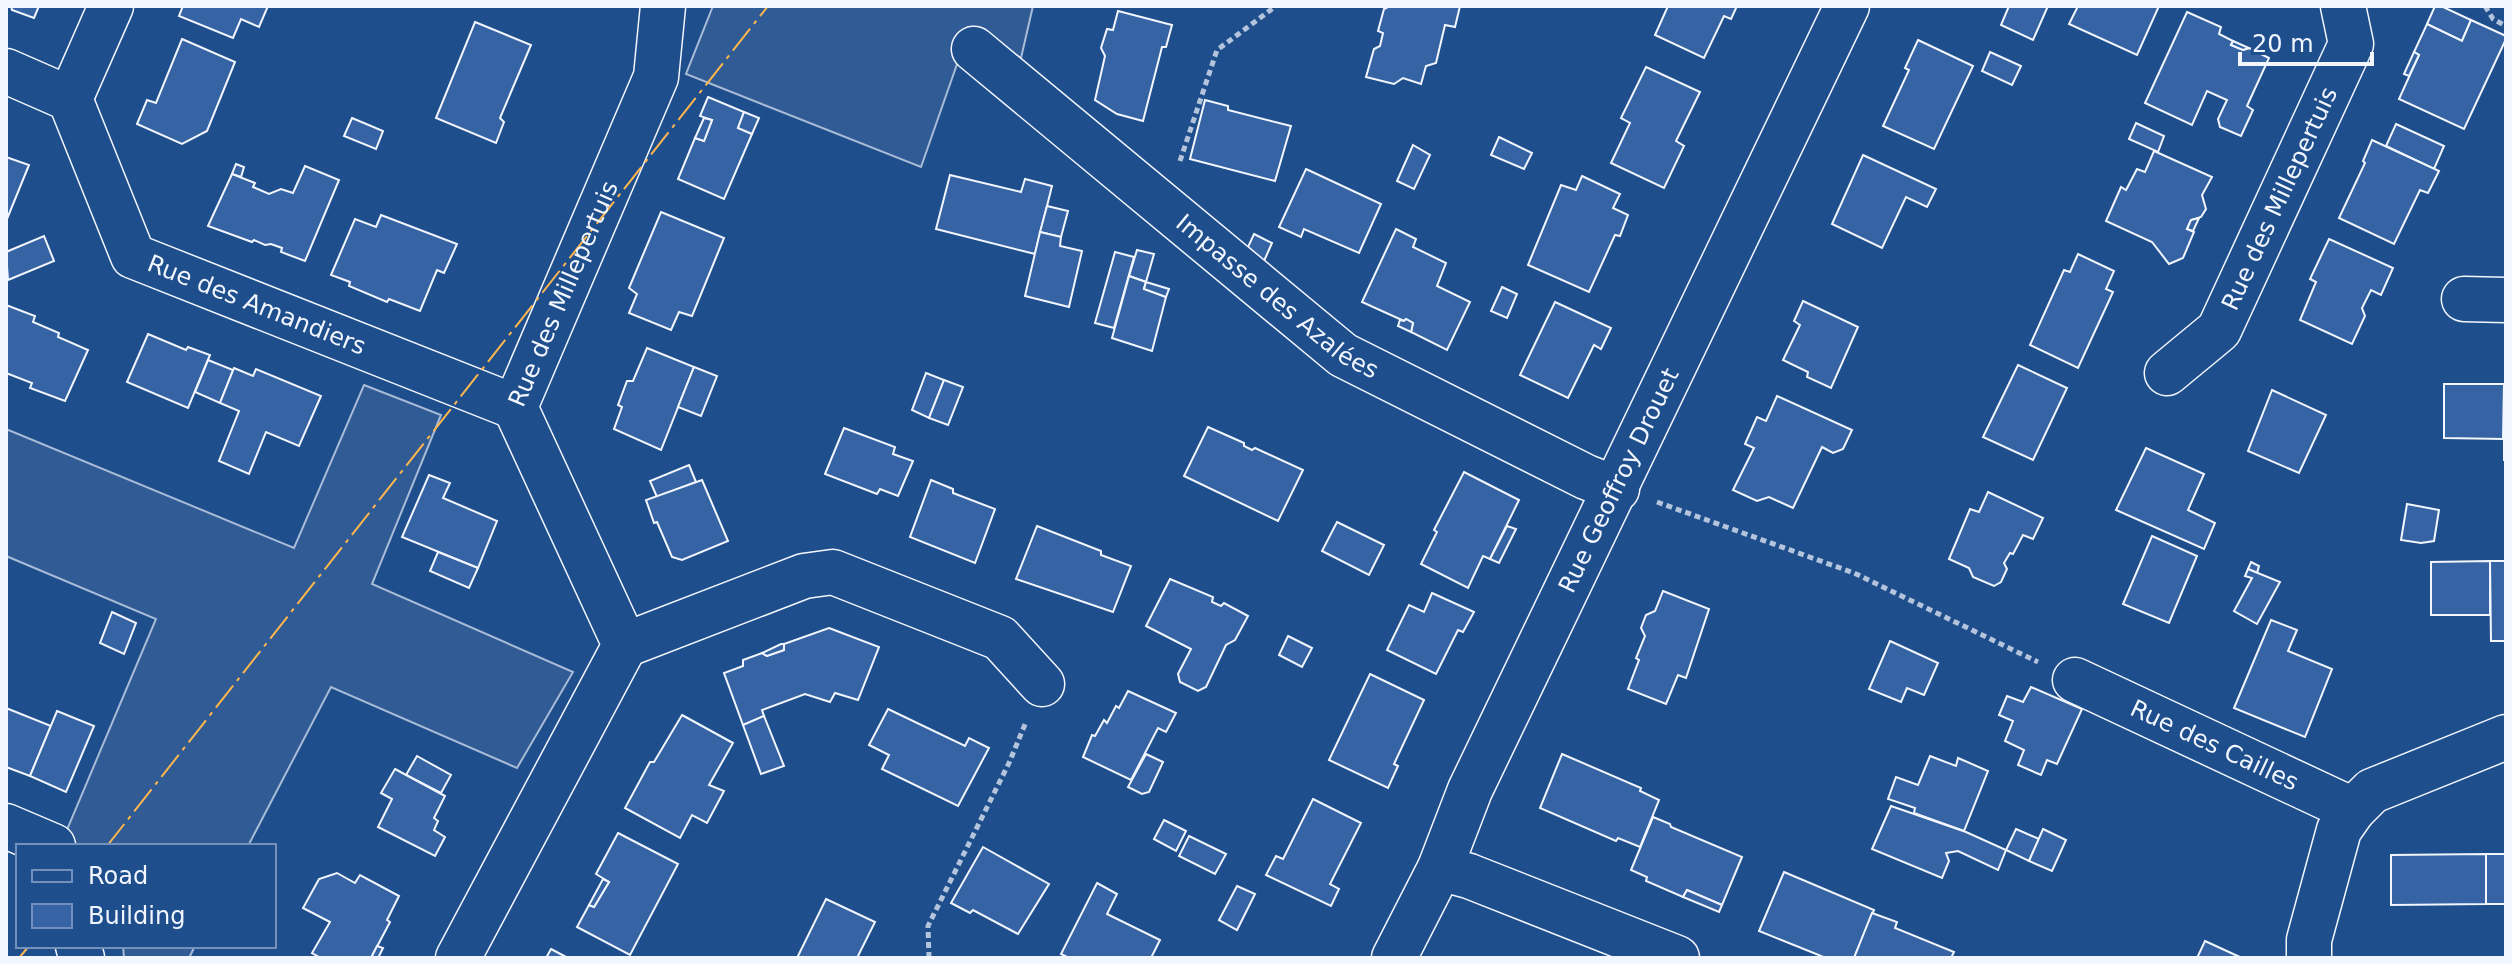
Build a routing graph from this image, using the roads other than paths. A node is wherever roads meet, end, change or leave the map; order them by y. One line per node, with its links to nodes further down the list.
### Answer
1 (111, 6): 7 (street)
2 (663, 6): 9 (street, Rue des Millepertuis)
3 (1847, 6): 10 (street, Rue Geoffroy Drouet)
4 (2343, 6): 8 (street, Rue des Millepertuis)
5 (974, 49): 10 (street, Impasse des Azalées)
6 (6, 71): 7 (street)
7 (70, 99): 9 (street, Rue des Amandiers)
8 (2167, 373)
9 (515, 407): 11 (street, Rue des Millepertuis)
10 (1617, 489): 18 (street, Rue Geoffroy Drouet)
11 (625, 645): 13 (street); 19 (street)
12 (2075, 680): 15 (street, Rue des Cailles)
13 (1042, 684)
14 (2506, 737): 15 (street)
15 (2353, 810): 22 (street)
16 (6, 826): 17 (street)
17 (48, 844)
18 (1440, 868): 20 (street, Rue Geoffroy Drouet); 21 (street)
19 (458, 958)
20 (1394, 958)
21 (1677, 958)
22 (2309, 958)

